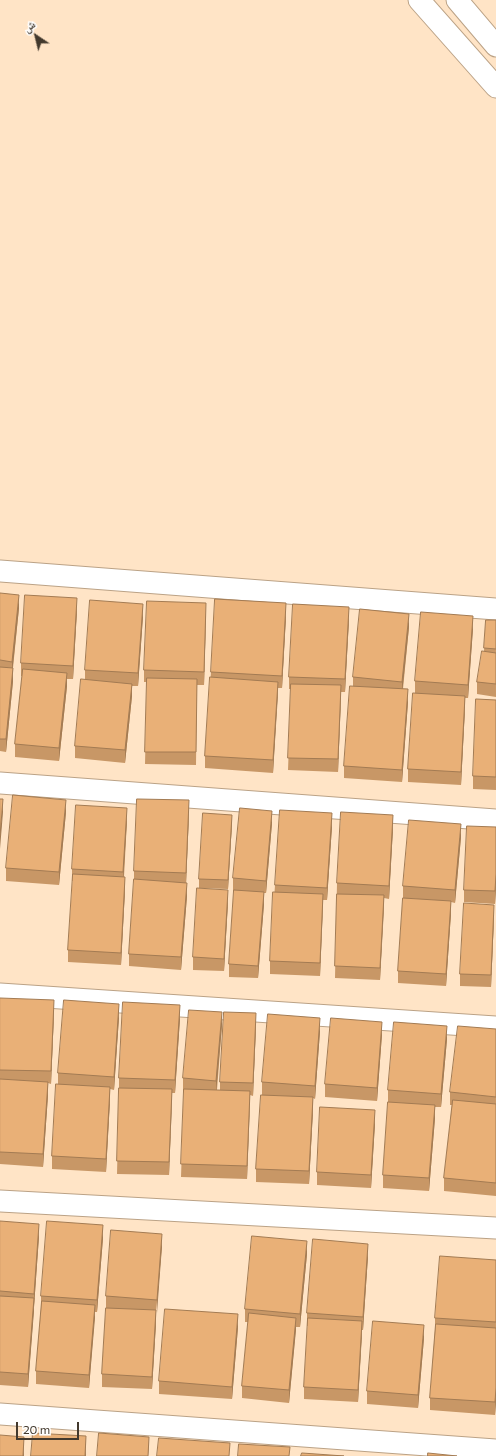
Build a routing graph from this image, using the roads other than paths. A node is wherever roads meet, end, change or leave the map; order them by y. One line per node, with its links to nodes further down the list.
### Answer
1 (419, 0): 4 (street)
2 (457, 0): 3 (street)
3 (496, 46)
4 (496, 87)
5 (0, 571): 6 (street)
6 (496, 609)
7 (0, 783): 8 (street)
8 (496, 820)
9 (0, 994): 10 (street)
10 (496, 1027)
11 (0, 1202): 12 (street)
12 (496, 1228)
13 (0, 1414): 14 (street)
14 (496, 1450)

